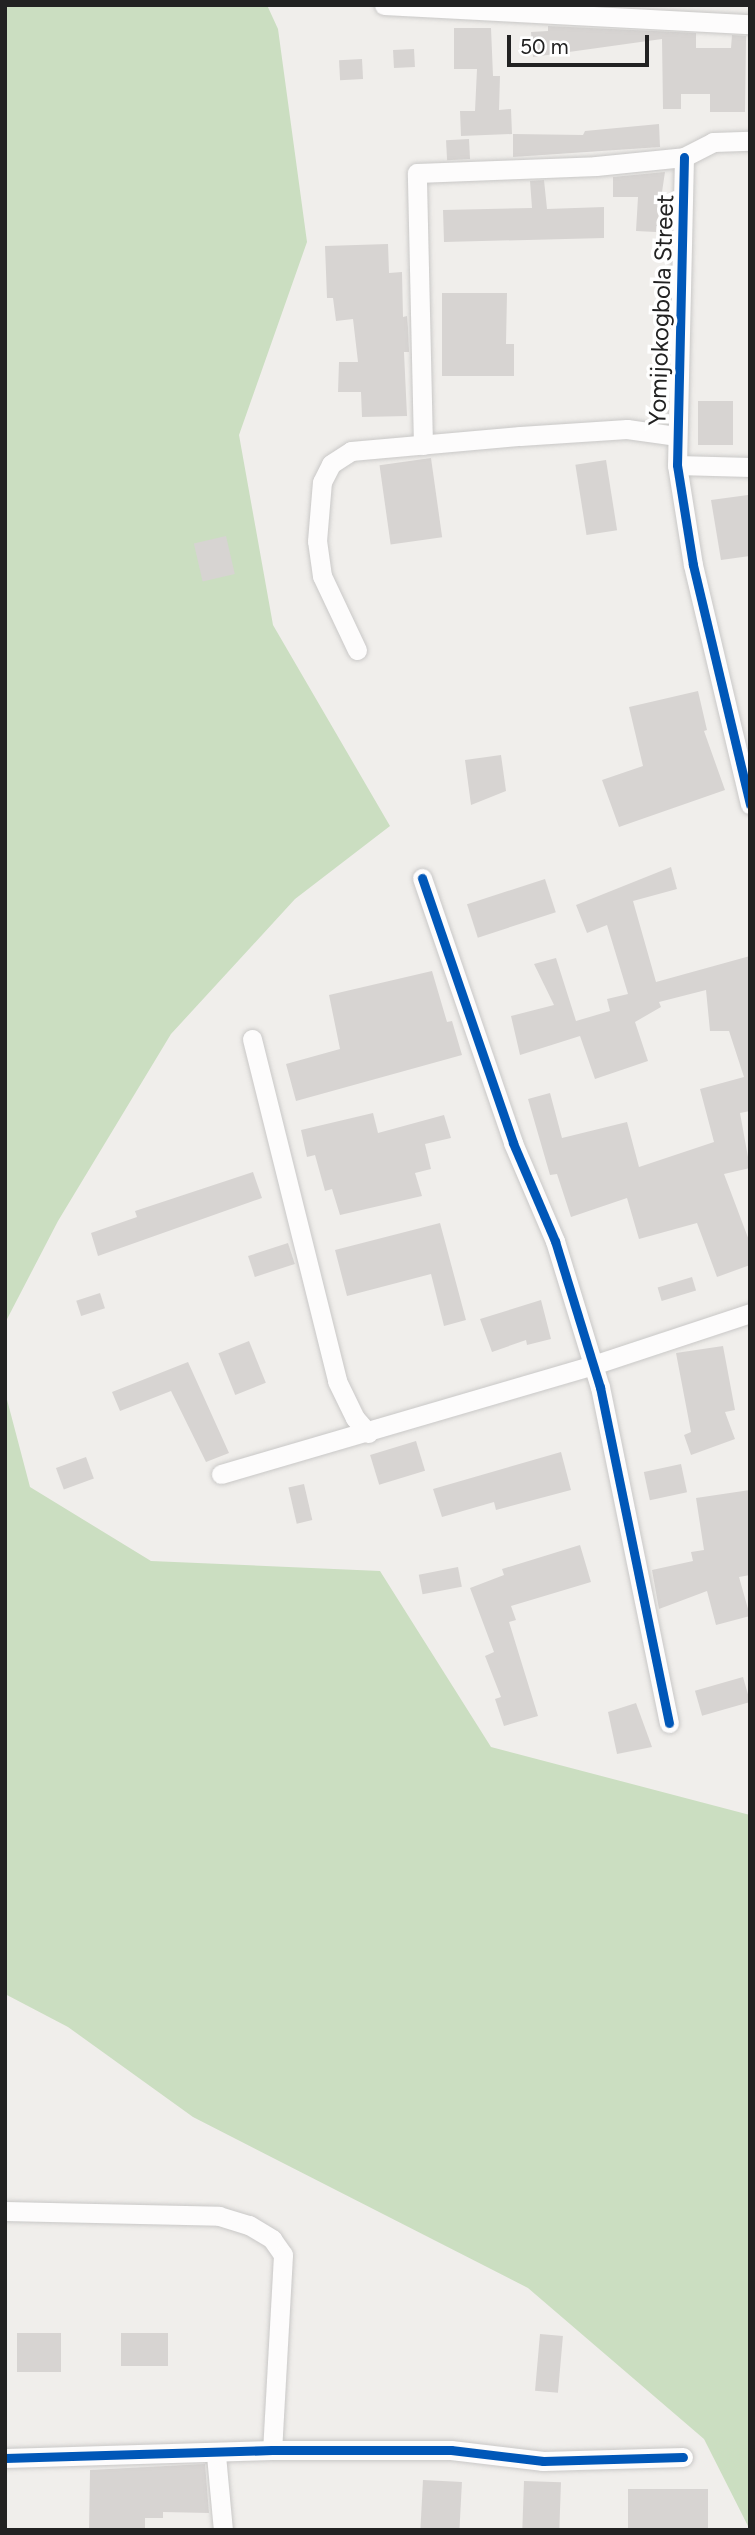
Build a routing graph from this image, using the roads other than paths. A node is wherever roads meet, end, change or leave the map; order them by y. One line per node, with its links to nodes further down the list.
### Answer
1 (384, 5): 2 (street)
2 (719, 14): 3 (street)
3 (750, 24)
4 (750, 141): 5 (street)
5 (684, 158): 6 (street, Yomijokogbola Street); 7 (street)
6 (676, 436): 7 (street); 8 (street, Yomijokogbola Street)
7 (423, 446): 10 (street)
8 (677, 465): 9 (street); 11 (street, Yomijokogbola Street)
9 (750, 467)
10 (358, 650)
11 (750, 804)
12 (422, 878): 15 (street)
13 (252, 1040): 16 (street)
14 (750, 1313): 15 (street)
15 (593, 1365): 16 (street); 18 (street)
16 (368, 1433): 17 (street)
17 (221, 1474)
18 (669, 1723)
19 (5, 2211): 20 (street)
20 (272, 2449): 21 (street); 22 (street)
21 (216, 2455): 23 (street); 24 (street)
22 (683, 2457)
23 (5, 2458)
24 (223, 2530)

